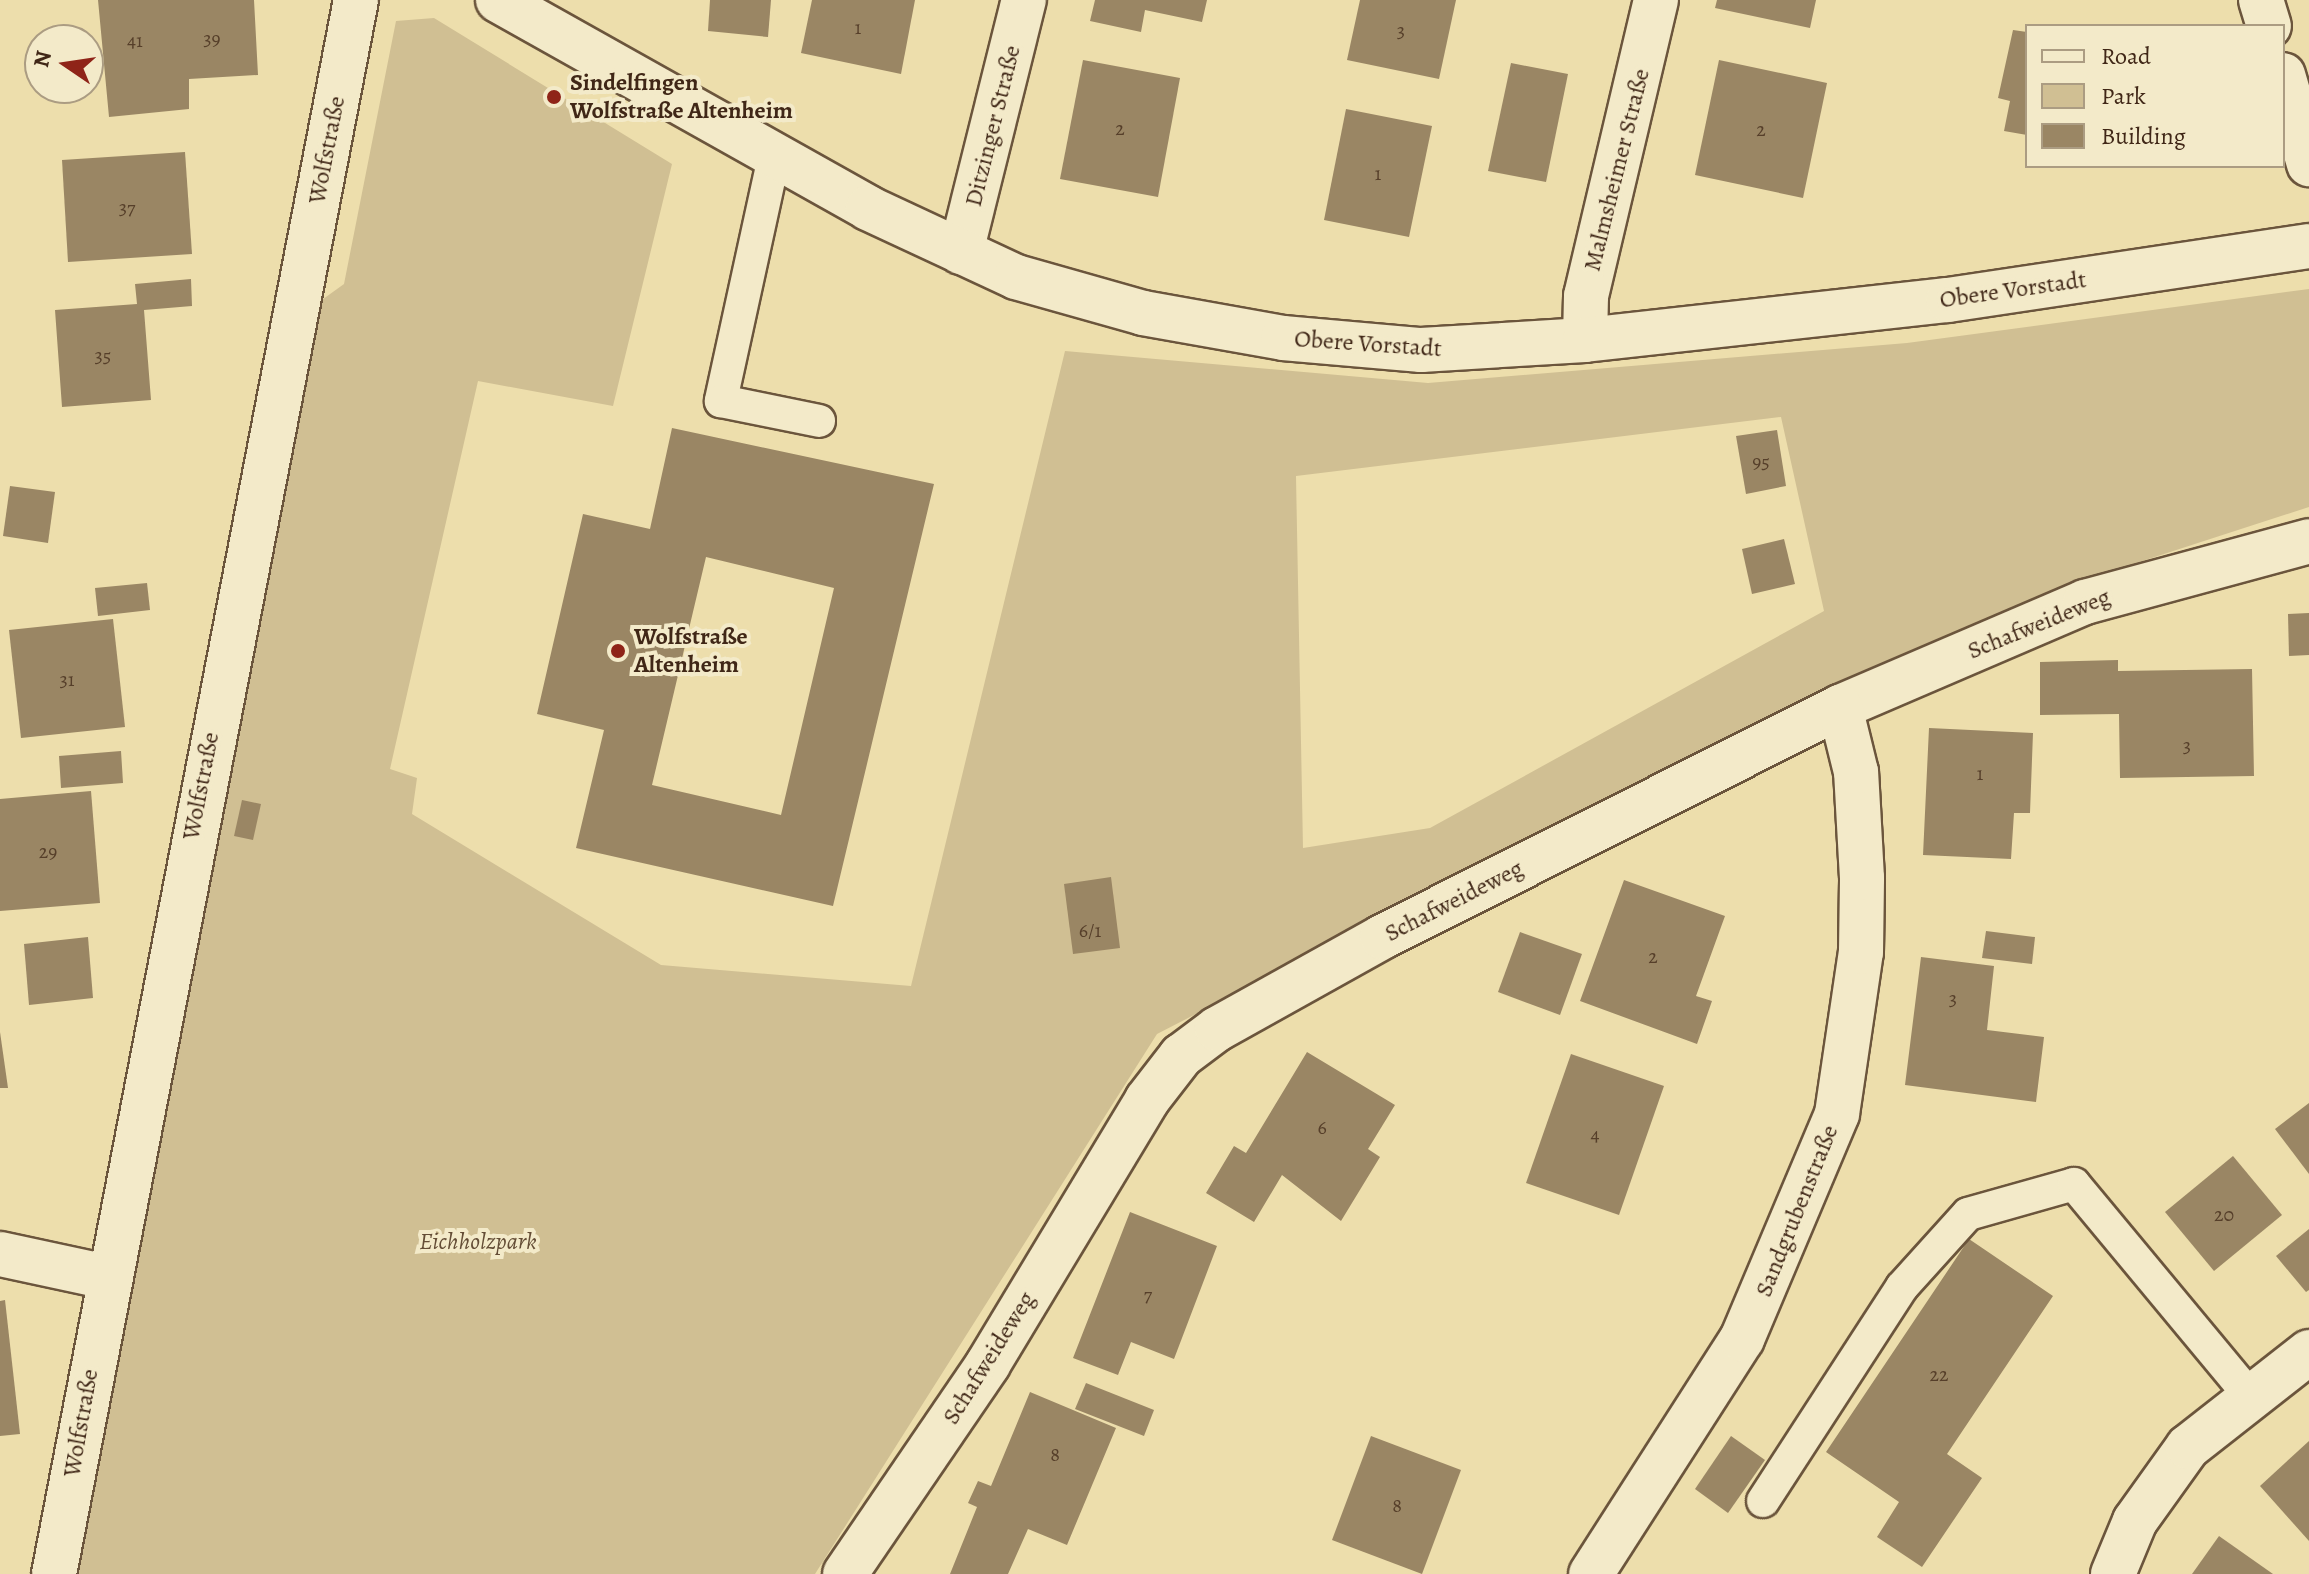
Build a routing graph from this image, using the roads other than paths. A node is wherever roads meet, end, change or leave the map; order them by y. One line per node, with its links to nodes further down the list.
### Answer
1 (356, 0): 17 (street, Wolfstraße)
2 (498, 0): 8 (street, Obere Vorstadt)
3 (1024, 0): 11 (street, Ditzinger Straße)
4 (1656, 0): 12 (street, Malmsheimer Straße)
5 (2261, 0): 6 (street)
6 (2268, 24)
7 (2285, 82): 9 (street)
8 (774, 157): 11 (street, Obere Vorstadt); 13 (lane)
9 (2309, 164)
10 (2309, 246): 12 (street, Obere Vorstadt)
11 (961, 252): 12 (street, Obere Vorstadt)
12 (1585, 340)
13 (819, 421)
14 (2309, 541): 15 (street, Schafweideweg)
15 (1840, 707): 22 (street, Schafweideweg); 23 (street, Sandgrubenstraße)
16 (0, 1254): 17 (street)
17 (107, 1277): 21 (street, Wolfstraße)
18 (2309, 1352): 19 (street)
19 (2251, 1397): 20 (lane); 24 (street)
20 (1763, 1501)
21 (54, 1574)
22 (845, 1574)
23 (1591, 1574)
24 (2113, 1574)

